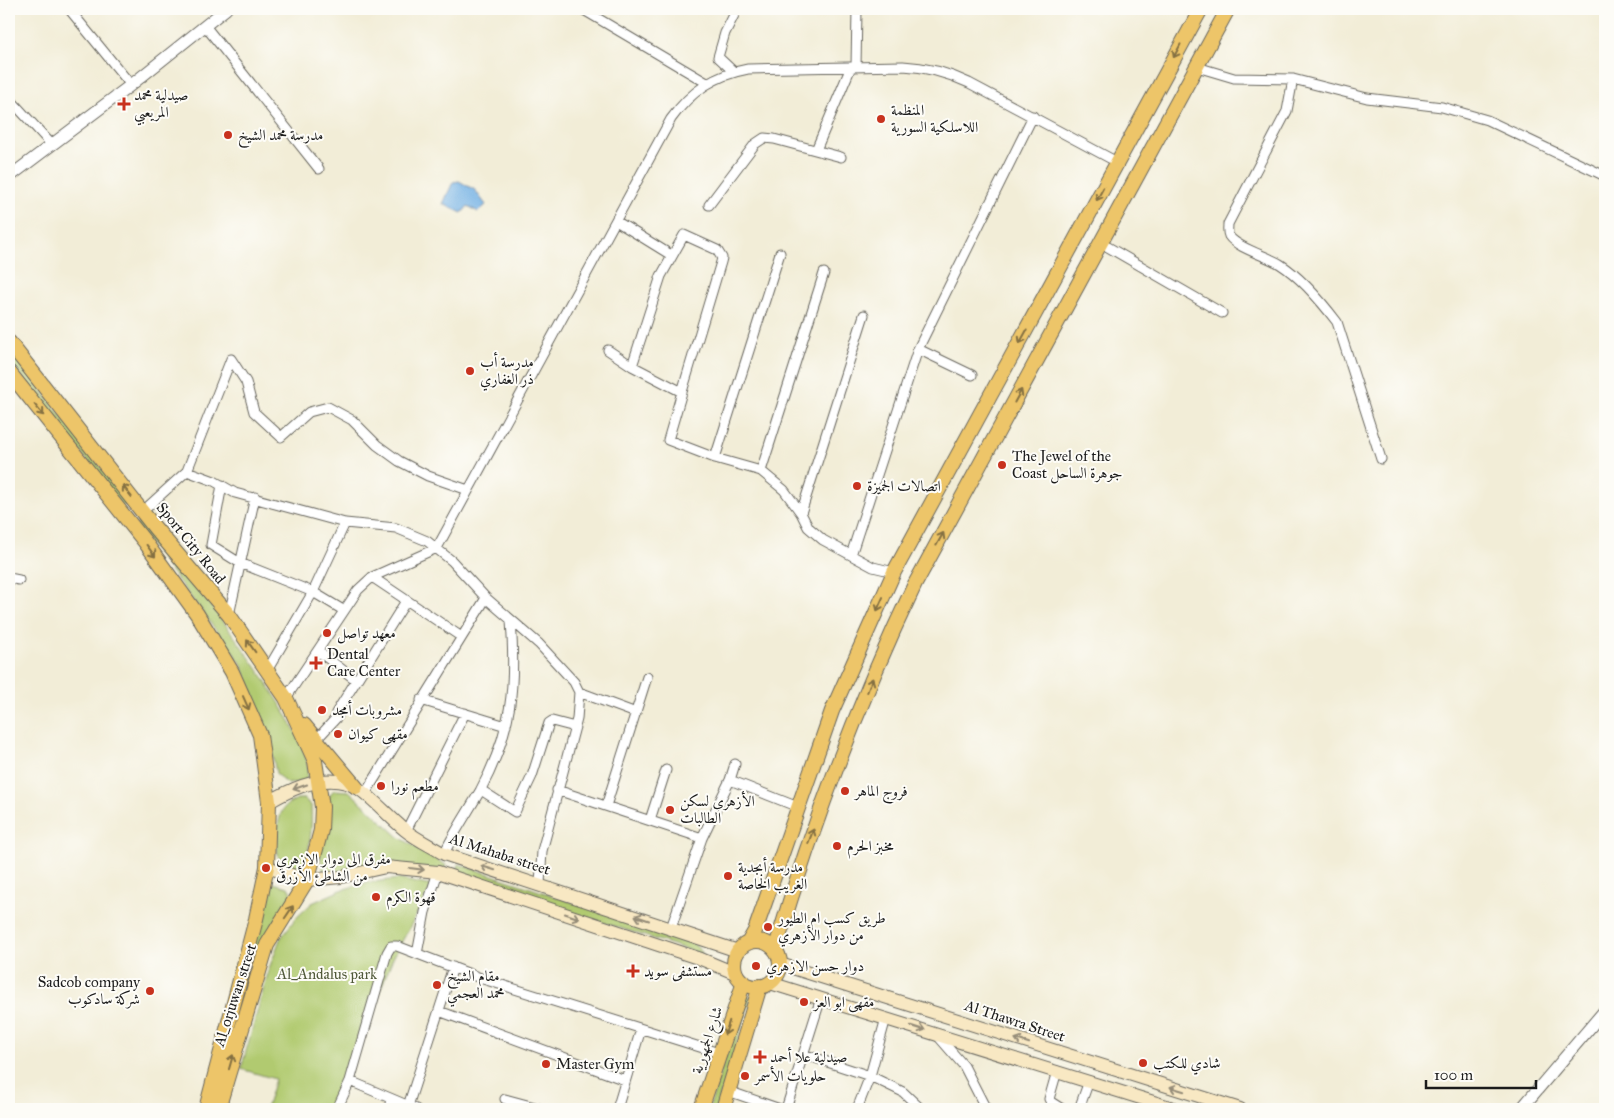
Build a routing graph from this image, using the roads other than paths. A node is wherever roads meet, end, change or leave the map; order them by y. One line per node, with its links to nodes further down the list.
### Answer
1 (69, 9): 14 (street)
2 (226, 9): 8 (street)
3 (582, 9): 13 (street)
4 (737, 9): 11 (street)
5 (857, 9): 10 (street)
6 (1201, 9): 20 (main road, one-way to 20)
7 (1228, 9): 9 (main road)
8 (206, 27): 14 (street); 21 (street)
9 (1197, 66): 12 (street); 26 (main road)
10 (853, 67): 11 (street); 16 (street); 18 (street)
11 (734, 72): 13 (street)
12 (1293, 79): 22 (street); 40 (street)
13 (707, 83): 25 (street)
14 (131, 85): 17 (street)
15 (9, 98): 17 (street)
16 (1033, 116): 20 (street); 33 (street)
17 (52, 145): 23 (street)
18 (816, 150): 19 (street); 24 (street)
19 (841, 157)
20 (1117, 162): 52 (main road, one-way to 52)
21 (318, 169)
22 (1605, 176)
23 (9, 177)
24 (709, 206)
25 (616, 221): 28 (street); 44 (street)
26 (1101, 243): 30 (street); 64 (main road, one-way to 26)
27 (780, 252): 39 (street)
28 (671, 255): 35 (street); 38 (street)
29 (824, 273): 42 (street)
30 (1222, 314)
31 (864, 315): 47 (street)
32 (9, 342): 46 (main road, Sport City Road, one-way to 32)
33 (918, 349): 37 (street); 50 (street)
34 (608, 350): 35 (street)
35 (632, 366): 38 (street)
36 (9, 372): 85 (main road, one-way to 85)
37 (972, 375)
38 (682, 392): 39 (street)
39 (715, 458): 42 (street)
40 (1382, 458)
41 (187, 471): 43 (street); 44 (street); 46 (street)
42 (761, 471): 47 (street)
43 (222, 485): 45 (street); 51 (street)
44 (468, 490): 49 (street)
45 (255, 497): 48 (street); 51 (street)
46 (143, 511): 60 (main road, Sport City Road)
47 (801, 513): 50 (street)
48 (345, 523): 49 (street); 56 (street)
49 (437, 548): 53 (street); 57 (street)
50 (851, 555): 52 (street)
51 (240, 563): 56 (street); 60 (street)
52 (894, 572): 63 (main road, one-way to 63)
53 (372, 577): 58 (street); 59 (street)
54 (9, 578): 55 (street)
55 (19, 580)
56 (313, 592): 59 (street); 66 (street)
57 (486, 598): 61 (street); 62 (street)
58 (406, 601): 62 (street); 68 (street)
59 (343, 610): 65 (street)
60 (228, 615): 66 (main road, Sport City Road, one-way to 60)
61 (511, 621): 69 (street); 75 (street)
62 (460, 636): 71 (street)
63 (866, 636): 64 (main road); 87 (main road)
64 (886, 645): 99 (main road, one-way to 64)
65 (318, 651): 68 (street); 70 (street)
66 (268, 670): 70 (main road, Sport City Road)
67 (647, 678): 74 (street)
68 (356, 680): 77 (street)
69 (579, 692): 74 (street); 76 (street)
70 (286, 698): 72 (main road, Sport City Road)
71 (422, 700): 73 (street); 84 (street)
72 (294, 713): 77 (main road); 81 (main road, Sport City Road)
73 (465, 713): 75 (street); 89 (street)
74 (636, 713): 86 (street)
75 (506, 726): 82 (street)
76 (575, 727): 82 (street); 83 (street)
77 (317, 739): 84 (main road)
78 (735, 764): 80 (street)
79 (666, 770): 88 (street)
80 (730, 780): 87 (street); 90 (street)
81 (320, 782): 84 (main road, Al Mahaba street); 85 (main road, Al Mahaba street, one-way to 85); 97 (main road, Al_orjuwan street)
82 (481, 790): 91 (street)
83 (557, 790): 86 (street); 98 (street)
84 (361, 791): 89 (main road, Al Mahaba street)
85 (269, 802): 94 (main road, Al_orjuwan street)
86 (606, 806): 88 (street)
87 (798, 807): 93 (main road)
88 (650, 820): 90 (street)
89 (406, 831): 91 (main road, Al Mahaba street)
90 (702, 838): 100 (street)
91 (444, 854): 92 (main road, Al Mahaba street)
92 (458, 859): 96 (main road); 98 (main road, Al Mahaba street, one-way to 92)
93 (778, 867): 99 (main road); 102 (main road)
94 (266, 868): 97 (main road); 131 (main road, Al_orjuwan street)
95 (438, 872): 96 (main road); 97 (main road, one-way to 95); 104 (street)
96 (452, 876): 105 (main road, one-way to 105)
97 (307, 880): 132 (main road, Al_orjuwan street, one-way to 97)
98 (540, 884): 100 (main road, Al Mahaba street, one-way to 98)
99 (789, 903): 103 (main road)
100 (671, 928): 101 (main road, Al Mahaba street)
101 (708, 941): 102 (main road, Al Mahaba street); 105 (main road)
102 (743, 947): 103 (main road); 108 (main road)
103 (775, 950): 106 (main road)
104 (417, 954): 107 (street); 125 (street)
105 (701, 959): 108 (main road)
106 (780, 964): 109 (main road); 116 (main road, Al Thawra Street, one-way to 106)
107 (453, 967): 112 (street); 114 (street)
108 (740, 978): 109 (main road); 117 (main road, شارع الجمهورية, one-way to 117)
109 (765, 985): 110 (main road); 127 (main road)
110 (821, 998): 113 (main road); 118 (street)
111 (1605, 1010): 148 (street)
112 (439, 1011): 124 (street); 130 (street)
113 (886, 1018): 115 (main road, one-way to 115); 122 (street)
114 (641, 1030): 117 (street); 124 (street)
115 (937, 1035): 120 (main road); 143 (street)
116 (1048, 1049): 119 (main road, Al Thawra Street); 120 (main road)
117 (719, 1053): 137 (main road, شارع الجمهورية)
118 (803, 1054): 122 (street); 140 (street)
119 (1077, 1058): 123 (main road); 147 (main road, Al Thawra Street, one-way to 119)
120 (1044, 1067): 121 (main road)
121 (1057, 1071): 123 (main road); 144 (street)
122 (870, 1076): 141 (street); 142 (street)
123 (1073, 1076): 126 (main road)
124 (625, 1080): 136 (street)
125 (350, 1081): 128 (street); 133 (street)
126 (1088, 1081): 145 (street); 146 (main road)
127 (728, 1091): 138 (main road); 139 (street)
128 (391, 1099): 130 (street); 134 (street)
129 (505, 1099): 135 (street)
130 (412, 1108)
131 (206, 1109)
132 (218, 1109)
133 (338, 1109)
134 (389, 1109)
135 (542, 1109)
136 (617, 1109)
137 (701, 1109)
138 (722, 1109)
139 (780, 1109)
140 (786, 1109)
141 (857, 1109)
142 (921, 1109)
143 (986, 1109)
144 (1062, 1109)
145 (1079, 1109)
146 (1176, 1109)
147 (1240, 1109)
148 (1521, 1109)

